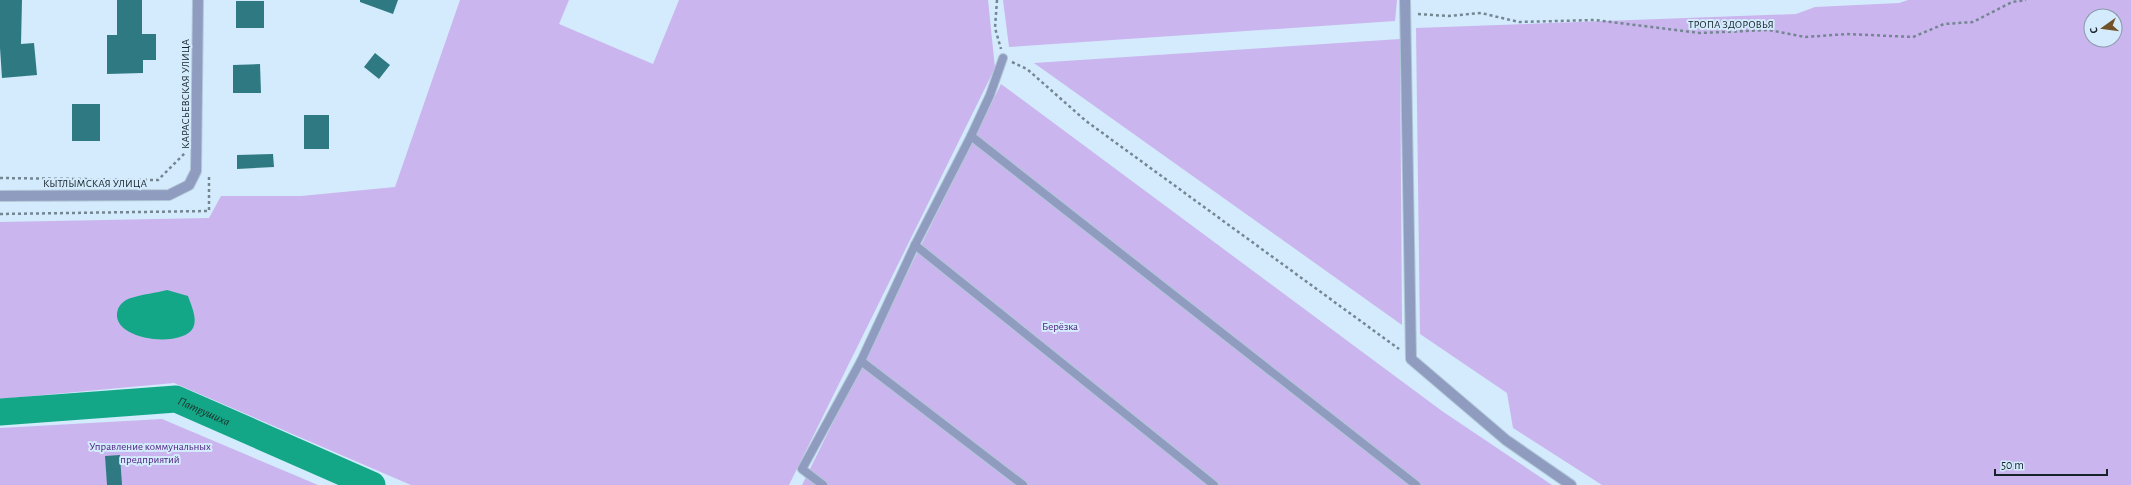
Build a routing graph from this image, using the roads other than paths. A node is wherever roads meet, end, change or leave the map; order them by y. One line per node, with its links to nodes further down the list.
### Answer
1 (198, 0): 5 (street, КАРАСЬЕВСКАЯ УЛИЦА)
2 (1405, 0): 13 (street)
3 (1003, 58): 4 (lane)
4 (971, 136): 7 (lane); 12 (lane)
5 (189, 185): 6 (street, КЫТЛЫМСКАЯ УЛИЦА)
6 (0, 196)
7 (915, 245): 8 (lane); 11 (lane)
8 (861, 361): 9 (lane); 10 (lane)
9 (823, 485)
10 (1023, 485)
11 (1214, 485)
12 (1416, 485)
13 (1571, 485)

